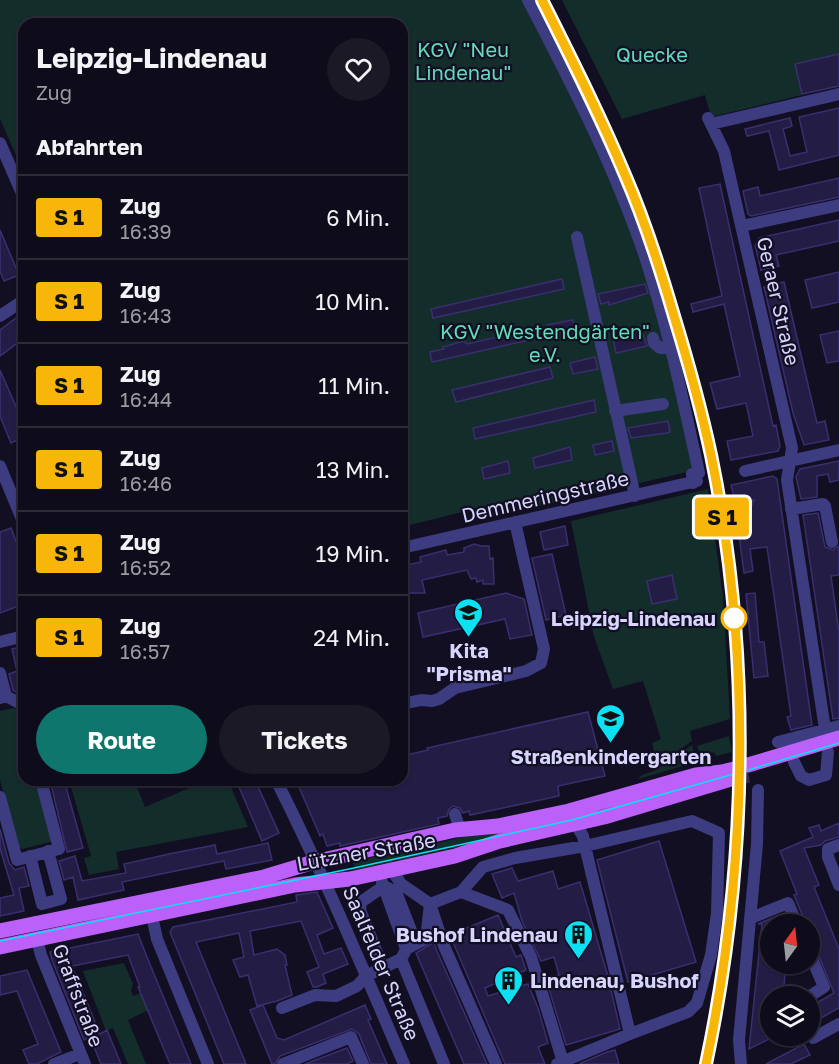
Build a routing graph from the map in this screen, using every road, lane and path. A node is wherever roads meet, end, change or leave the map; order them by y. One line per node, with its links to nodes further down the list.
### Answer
1 (528, 0): 11 (street)
2 (839, 94): 6 (street, Geraer Straße)
3 (0, 143): 4 (street)
4 (18, 184)
5 (839, 205): 6 (street)
6 (742, 226): 15 (street, Geraer Straße)
7 (577, 237): 13 (street)
8 (18, 304): 9 (street)
9 (0, 316)
10 (653, 338): 11 (street)
11 (671, 347): 18 (street, Demmeringstraße)
12 (663, 404): 13 (street)
13 (615, 411): 18 (street)
14 (839, 450): 15 (street)
15 (790, 460): 17 (street); 19 (street, Geraer Straße)
16 (0, 466): 20 (street)
17 (745, 471)
18 (634, 496): 21 (street, Demmeringstraße)
19 (791, 509): 22 (street); 31 (street, Geraer Straße)
20 (18, 510)
21 (515, 522): 23 (street, Demmeringstraße); 29 (street)
22 (832, 542)
23 (408, 548)
24 (18, 638): 25 (street)
25 (0, 642)
26 (0, 673): 27 (street)
27 (3, 697): 28 (street)
28 (18, 703)
29 (408, 703)
30 (839, 726): 31 (street)
31 (825, 729): 33 (street)
32 (839, 738): 36 (main road)
33 (778, 742)
34 (834, 750): 35 (main road, Lützner Straße); 35 (street)
35 (794, 762): 36 (main road, Lützner Straße)
36 (737, 772): 41 (main road, Lützner Straße); 43 (main road, Lützner Straße)
37 (43, 786): 47 (street)
38 (279, 786): 49 (street, Saalfelder Straße)
39 (758, 790): 59 (street)
40 (0, 797): 48 (street)
41 (569, 811): 43 (street); 44 (main road, Lützner Straße)
42 (455, 814): 44 (street)
43 (575, 825): 46 (street); 50 (main road, Lützner Straße)
44 (460, 830): 49 (main road, Lützner Straße)
45 (839, 844): 52 (street)
46 (585, 846): 53 (street); 70 (street); 72 (street)
47 (48, 851): 48 (street); 48 (street)
48 (30, 856)
49 (314, 862): 51 (street, Saalfelder Straße); 60 (main road, Lützner Straße)
50 (385, 876): 51 (main road, Lützner Straße); 54 (street); 63 (street); 64 (street)
51 (325, 881): 58 (main road, Lützner Straße); 66 (street, Saalfelder Straße)
52 (839, 885)
53 (461, 892): 54 (street); 75 (street)
54 (430, 904): 63 (street); 82 (street)
55 (760, 914): 59 (street)
56 (761, 914): 57 (street)
57 (793, 914)
58 (152, 916): 61 (main road, Lützner Straße); 77 (street)
59 (751, 918): 83 (street)
60 (0, 931)
61 (37, 939): 62 (main road, Lützner Straße); 74 (street, Graffstraße)
62 (0, 947)
63 (403, 954): 64 (street); 81 (street)
64 (381, 969): 66 (street)
65 (818, 974): 67 (street)
66 (366, 976): 69 (street); 80 (street, Saalfelder Straße)
67 (820, 990)
68 (689, 999): 70 (street)
69 (282, 1008)
70 (688, 1012): 72 (street)
71 (839, 1024): 73 (street)
72 (630, 1034): 75 (street)
73 (820, 1034)
74 (83, 1059): 76 (street)
75 (560, 1063)
76 (54, 1064)
77 (208, 1064)
78 (283, 1064): 79 (street)
79 (363, 1064)
80 (404, 1064)
81 (444, 1064)
82 (496, 1064)
83 (741, 1064)

